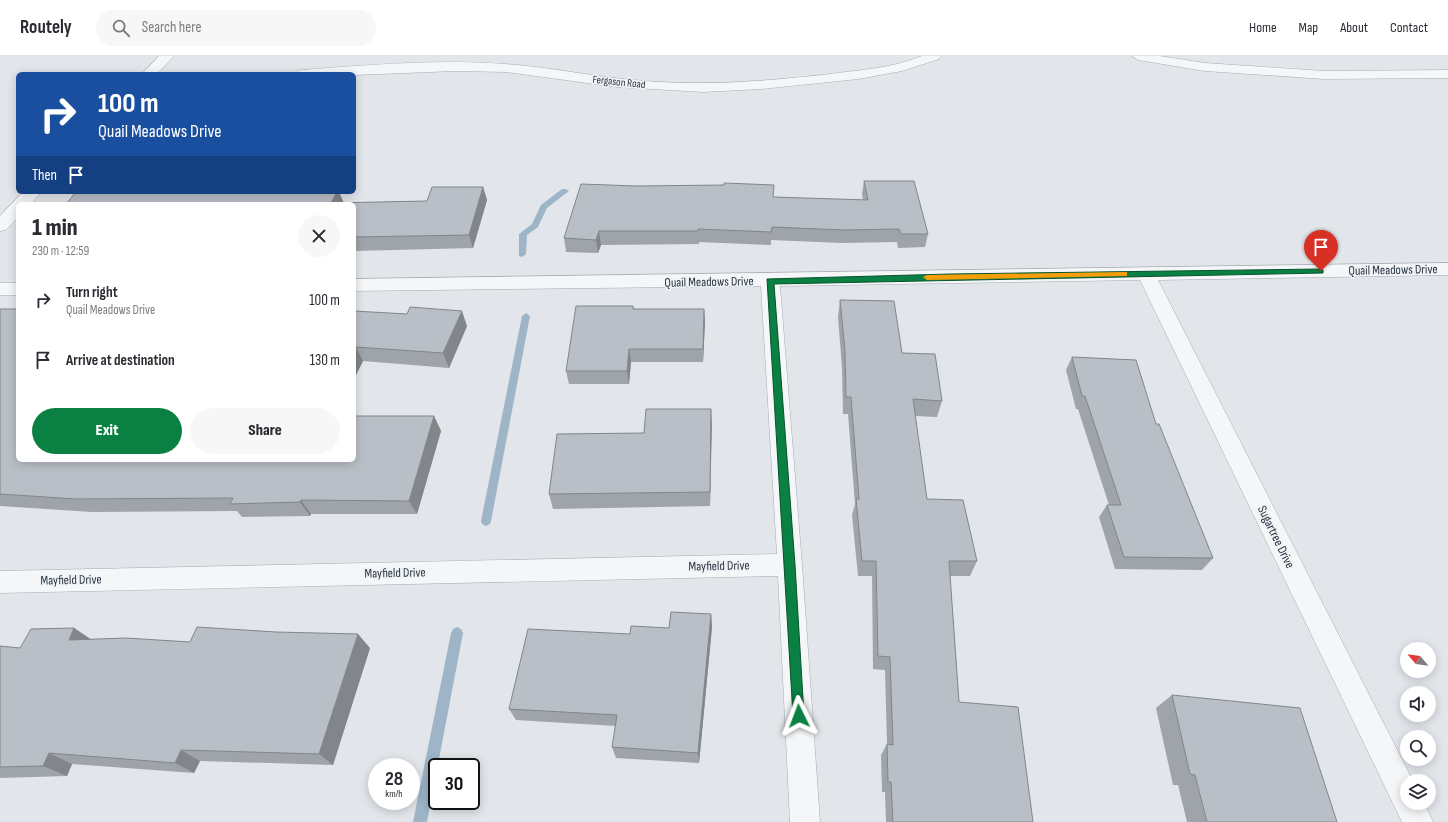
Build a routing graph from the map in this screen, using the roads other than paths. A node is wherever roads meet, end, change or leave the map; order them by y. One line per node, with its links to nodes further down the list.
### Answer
1 (167, 56): 4 (street)
2 (934, 56): 5 (street, Fergason Road)
3 (1138, 56): 6 (lane)
4 (151, 72)
5 (327, 72)
6 (1448, 74)
7 (31, 194): 8 (street)
8 (23, 202)
9 (16, 209): 10 (street)
10 (0, 226)
11 (1448, 269): 12 (street, Quail Meadows Drive)
12 (1146, 274): 13 (street, Quail Meadows Drive); 19 (street, Sugartree Drive)
13 (770, 281): 14 (street, Quail Meadows Drive); 17 (street)
14 (356, 285)
15 (0, 289): 16 (street)
16 (16, 289)
17 (790, 565): 18 (street, Mayfield Drive); 21 (street)
18 (0, 582)
19 (1400, 786)
20 (1412, 810): 22 (street)
21 (805, 822)
22 (1418, 822)

